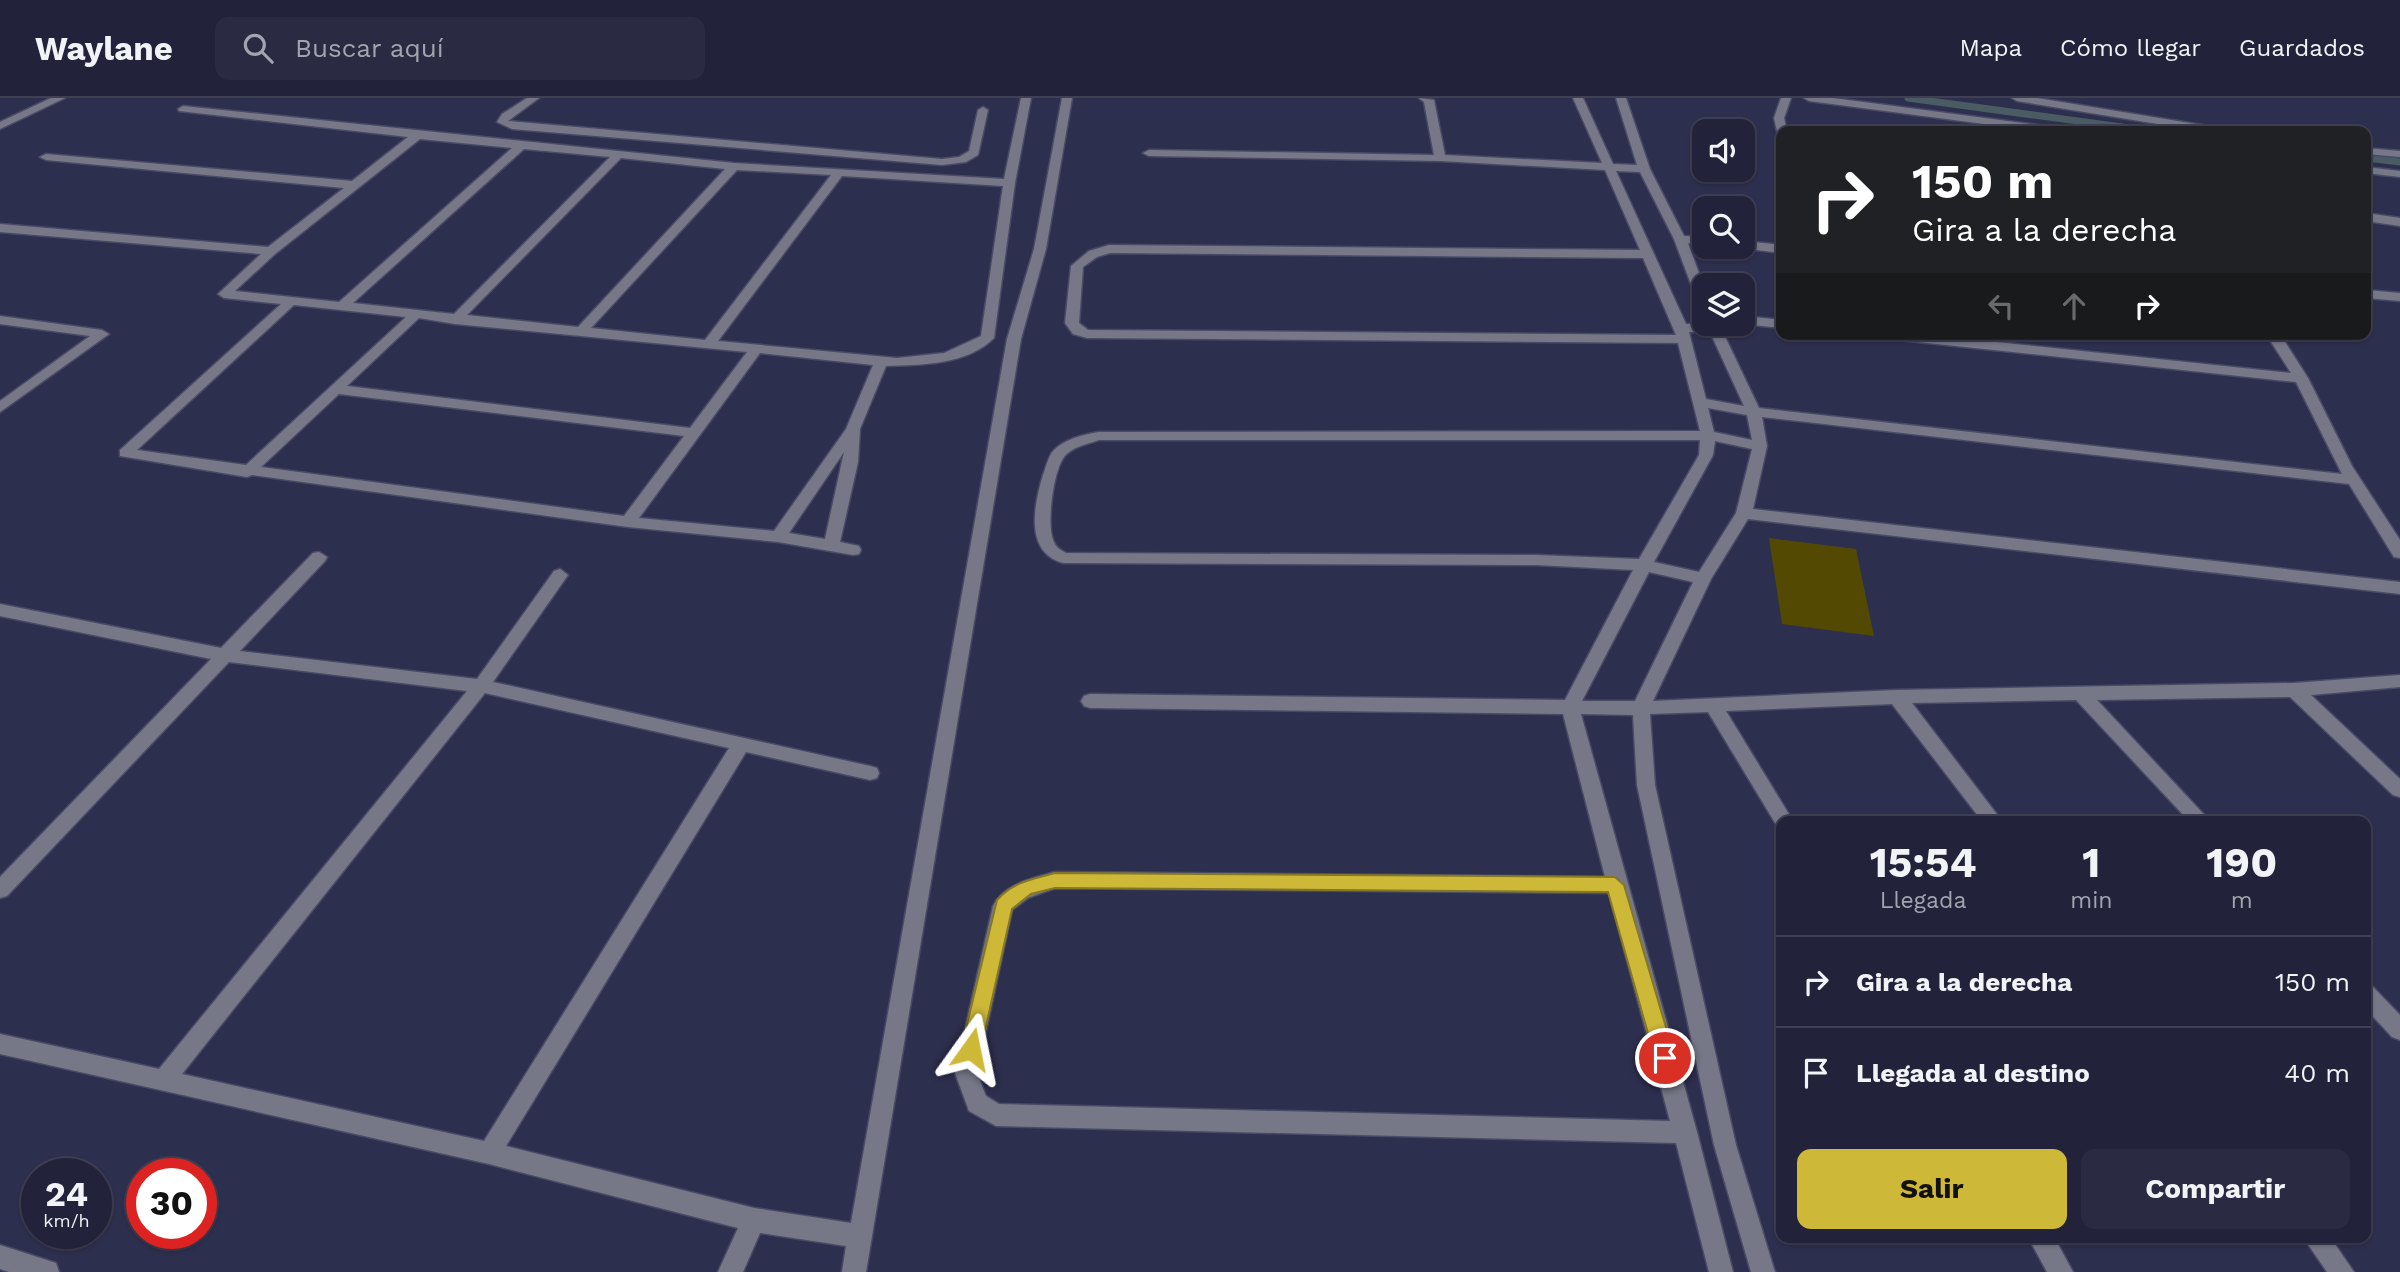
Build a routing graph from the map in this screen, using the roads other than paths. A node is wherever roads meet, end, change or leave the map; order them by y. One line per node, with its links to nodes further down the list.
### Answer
1 (60, 98): 13 (street)
2 (534, 98): 19 (street)
3 (1026, 98): 33 (street)
4 (1067, 98): 111 (street)
5 (1424, 98): 25 (street)
6 (1578, 98): 27 (street)
7 (1621, 98): 29 (street)
8 (1786, 98): 14 (street)
9 (1809, 98): 15 (street)
10 (2017, 98): 16 (street)
11 (183, 108): 17 (street)
12 (983, 110): 19 (street)
13 (0, 126)
14 (1781, 126)
15 (2023, 126)
16 (2189, 126)
17 (418, 135): 18 (street); 34 (street)
18 (520, 146): 22 (street); 48 (street)
19 (790, 151): 28 (street)
20 (2371, 151): 23 (street)
21 (1149, 153): 25 (street)
22 (619, 154): 26 (street); 51 (street)
23 (2400, 155)
24 (46, 158): 34 (street)
25 (1440, 158): 27 (street)
26 (734, 166): 28 (street); 54 (street)
27 (1608, 168): 29 (street); 43 (street)
28 (776, 169): 31 (street)
29 (1644, 169): 38 (street)
30 (2371, 171): 32 (street)
31 (838, 174): 33 (street); 60 (street)
32 (2400, 174)
33 (1009, 183): 62 (street)
34 (354, 185): 42 (street)
35 (2371, 218): 36 (street)
36 (2400, 222)
37 (0, 228): 42 (street)
38 (1679, 239): 39 (street); 44 (street)
39 (1692, 240)
40 (1755, 246): 41 (street)
41 (1776, 248)
42 (271, 251): 47 (street)
43 (1650, 254): 56 (street); 56 (street)
44 (1692, 273)
45 (2371, 294): 46 (street)
46 (2400, 297)
47 (289, 303): 48 (street); 72 (street)
48 (340, 308): 49 (street)
49 (414, 316): 51 (street); 64 (street)
50 (0, 320): 66 (street)
51 (455, 320): 54 (street)
52 (1755, 321): 53 (street)
53 (1776, 323)
54 (580, 332): 60 (street)
55 (1692, 332): 56 (street)
56 (1682, 334): 65 (street)
57 (1719, 336): 67 (street)
58 (1936, 340): 63 (street)
59 (2277, 340): 63 (street)
60 (708, 345): 61 (street)
61 (756, 349): 62 (street); 69 (street)
62 (881, 362): 68 (street)
63 (2301, 379): 73 (street)
64 (336, 389): 69 (street); 72 (street)
65 (1701, 402): 67 (street); 70 (street)
66 (0, 408)
67 (1754, 412): 71 (street); 73 (street)
68 (853, 429): 76 (street); 77 (street)
69 (694, 433): 75 (street)
70 (1708, 435): 71 (street); 81 (street); 81 (street)
71 (1760, 446): 74 (street)
72 (247, 472): 75 (street)
73 (2355, 480): 79 (street)
74 (1744, 513): 83 (street); 84 (street)
75 (628, 522): 76 (street)
76 (778, 537): 77 (street)
77 (831, 545): 78 (street)
78 (853, 550)
79 (2400, 553)
80 (319, 557): 86 (street)
81 (1644, 565): 83 (street); 94 (street)
82 (559, 575): 88 (street)
83 (1703, 579): 95 (street)
84 (2400, 589)
85 (0, 610): 86 (street)
86 (224, 655): 88 (street); 103 (street)
87 (2400, 681): 89 (street)
88 (481, 686): 96 (street); 107 (street)
89 (2294, 690): 90 (street); 98 (street)
90 (2081, 694): 91 (street); 101 (street)
91 (1897, 697): 93 (street); 100 (street)
92 (1090, 701): 94 (street)
93 (1712, 703): 95 (street); 99 (street)
94 (1570, 707): 95 (street); 102 (street)
95 (1641, 708): 119 (street)
96 (742, 743): 97 (street); 109 (street)
97 (870, 773)
98 (2400, 790)
99 (1781, 816)
100 (1989, 816)
101 (2196, 816)
102 (1615, 885): 108 (street); 108 (street)
103 (0, 890)
104 (2371, 999): 105 (street)
105 (2400, 1030)
106 (0, 1044): 107 (street)
107 (163, 1081): 109 (street)
108 (1686, 1132): 118 (street)
109 (489, 1153): 110 (street)
110 (754, 1220): 111 (street); 116 (street)
111 (860, 1236): 117 (street)
112 (2044, 1243): 120 (street)
113 (2320, 1243): 121 (street)
114 (0, 1257): 115 (street)
115 (47, 1272)
116 (730, 1272)
117 (854, 1272)
118 (1721, 1272)
119 (1763, 1272)
120 (2061, 1272)
121 (2342, 1272)

